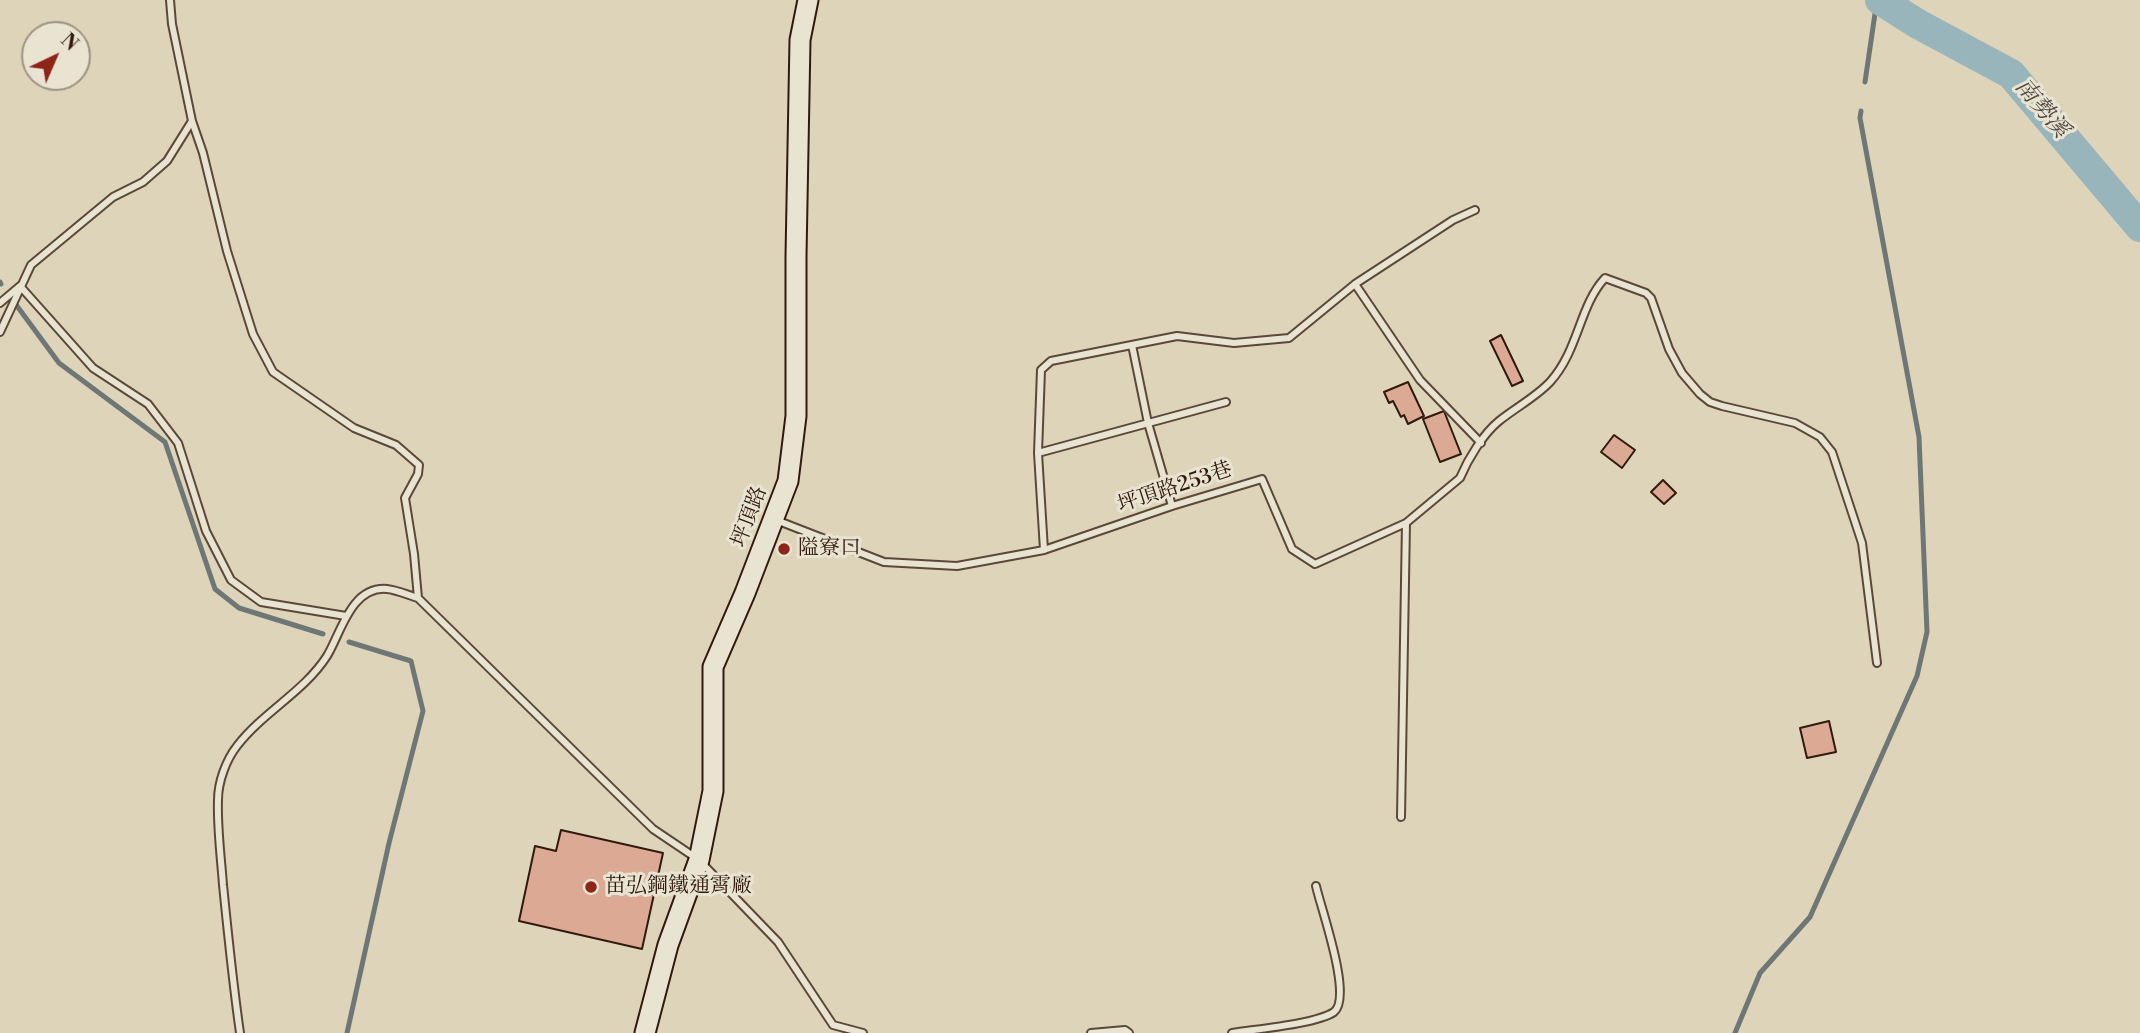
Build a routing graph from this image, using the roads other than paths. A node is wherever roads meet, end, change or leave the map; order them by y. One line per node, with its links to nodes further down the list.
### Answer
1 (170, 0): 3 (lane)
2 (808, 0): 15 (street, 坪頂路)
3 (192, 121): 6 (lane); 18 (lane)
4 (1475, 210): 5 (lane)
5 (1355, 284): 9 (lane); 12 (lane)
6 (20, 286): 7 (lane); 8 (lane); 19 (lane)
7 (0, 303)
8 (0, 332)
9 (1132, 345): 11 (lane); 13 (lane)
10 (1226, 402): 11 (lane)
11 (1149, 423): 13 (lane); 14 (lane)
12 (1481, 443): 16 (lane, 坪頂路253巷); 20 (lane, 坪頂路253巷)
13 (1038, 453): 17 (lane)
14 (1172, 506): 16 (lane, 坪頂路253巷); 17 (lane, 坪頂路253巷)
15 (774, 520): 17 (lane, 坪頂路253巷); 22 (street, 坪頂路)
16 (1406, 523): 21 (lane)
17 (1044, 550)
18 (418, 598): 19 (lane); 22 (lane)
19 (346, 616): 25 (lane)
20 (1877, 663)
21 (1401, 817)
22 (699, 859): 24 (lane); 26 (street, 坪頂路)
23 (1316, 886): 31 (lane)
24 (833, 1025): 27 (lane); 28 (lane)
25 (240, 1033)
26 (645, 1033)
27 (834, 1033)
28 (863, 1033)
29 (1091, 1033): 30 (lane)
30 (1129, 1033)
31 (1232, 1033)

